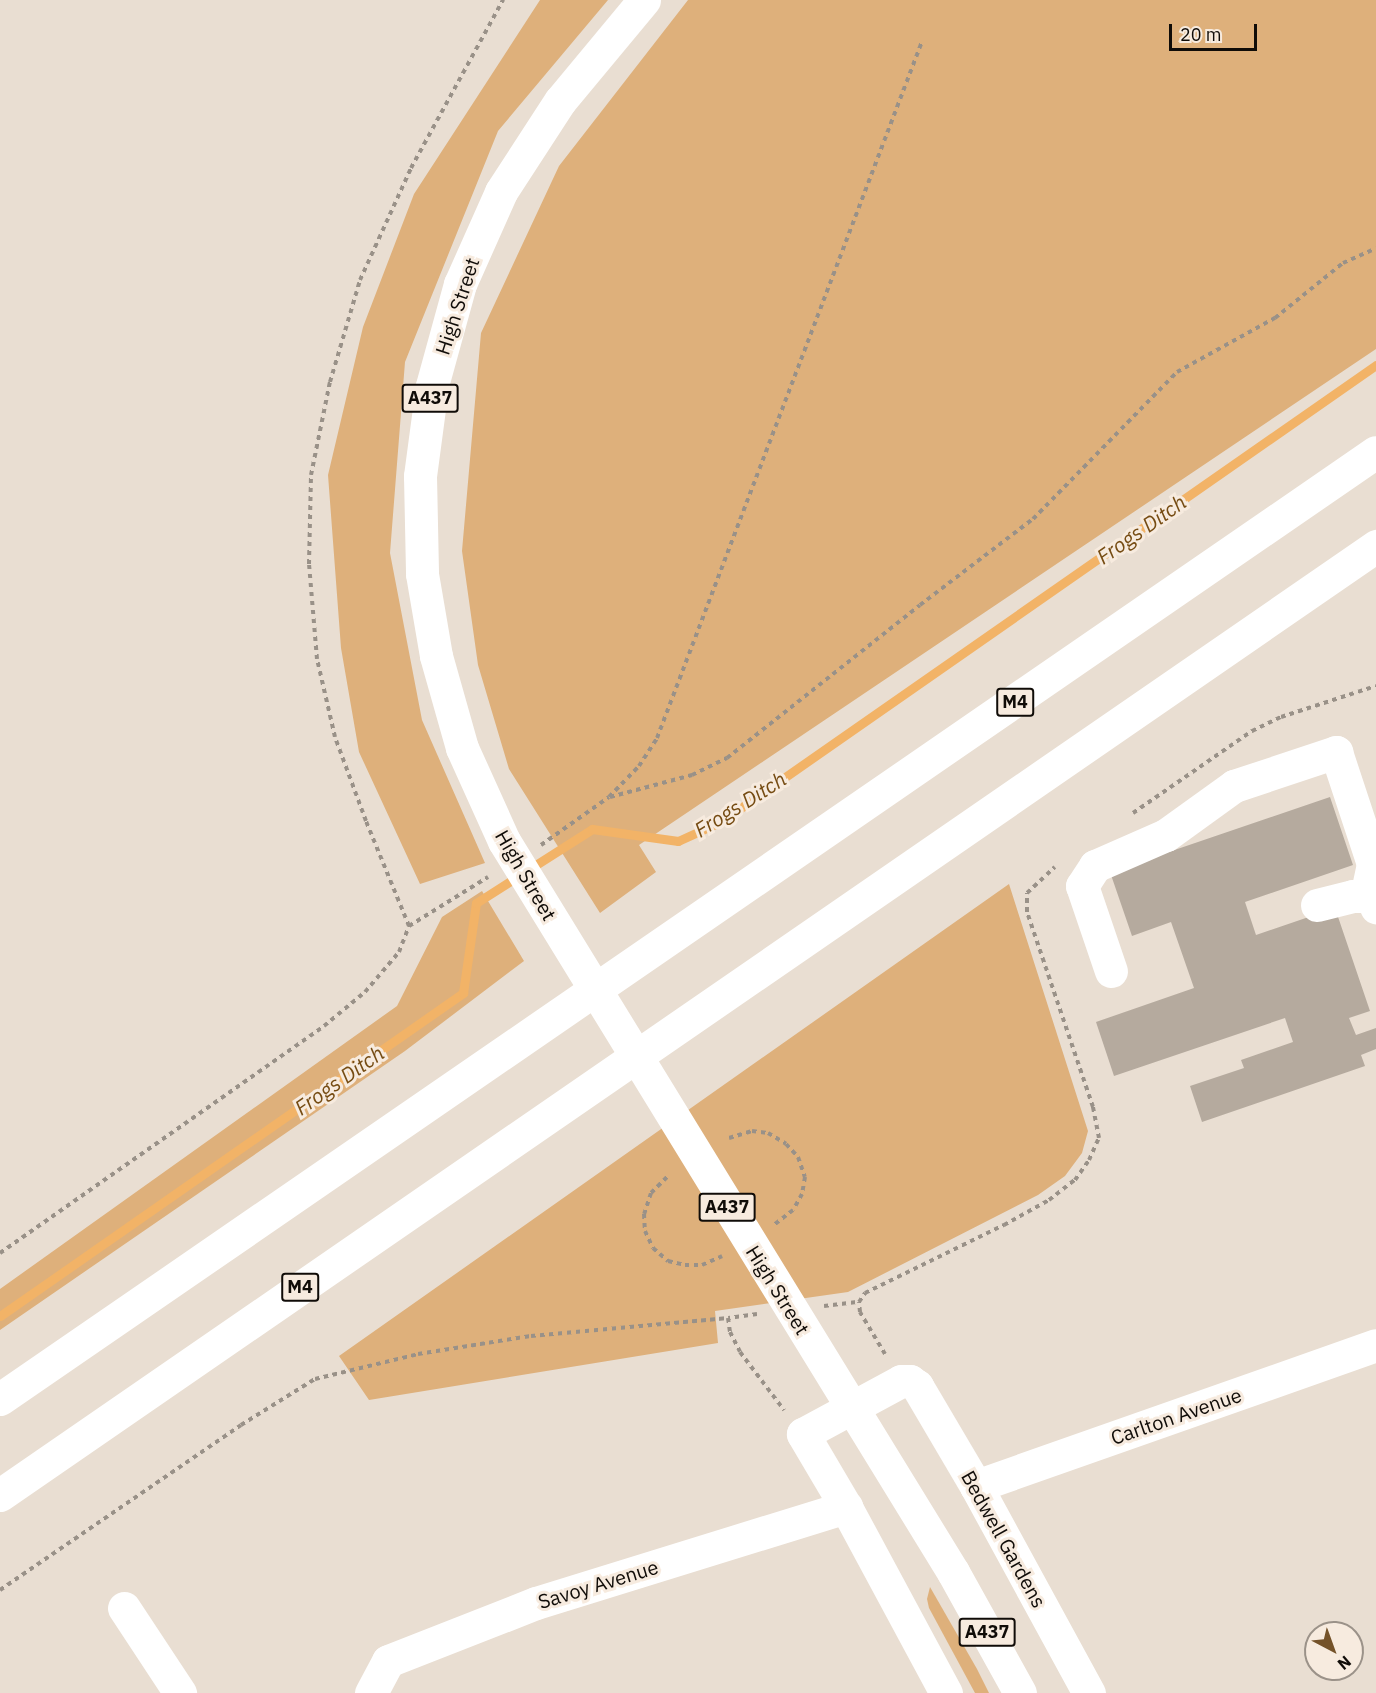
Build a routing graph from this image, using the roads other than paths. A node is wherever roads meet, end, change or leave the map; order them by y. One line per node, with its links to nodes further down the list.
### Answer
1 (644, 0): 16 (main road, High Street / A437)
2 (1376, 452): 8 (main road, M4)
3 (1376, 546): 10 (main road, M4)
4 (1374, 902): 5 (main road); 6 (main road)
5 (1317, 905)
6 (1111, 971)
7 (1376, 1345): 9 (main road, Carlton Avenue)
8 (0, 1399)
9 (976, 1486): 11 (main road, Bedwell Gardens); 17 (main road, Bedwell Gardens)
10 (0, 1495)
11 (846, 1507): 14 (main road, Savoy Avenue); 15 (main road)
12 (124, 1608): 13 (main road)
13 (180, 1693)
14 (371, 1693)
15 (946, 1693)
16 (1020, 1693)
17 (1089, 1693)

